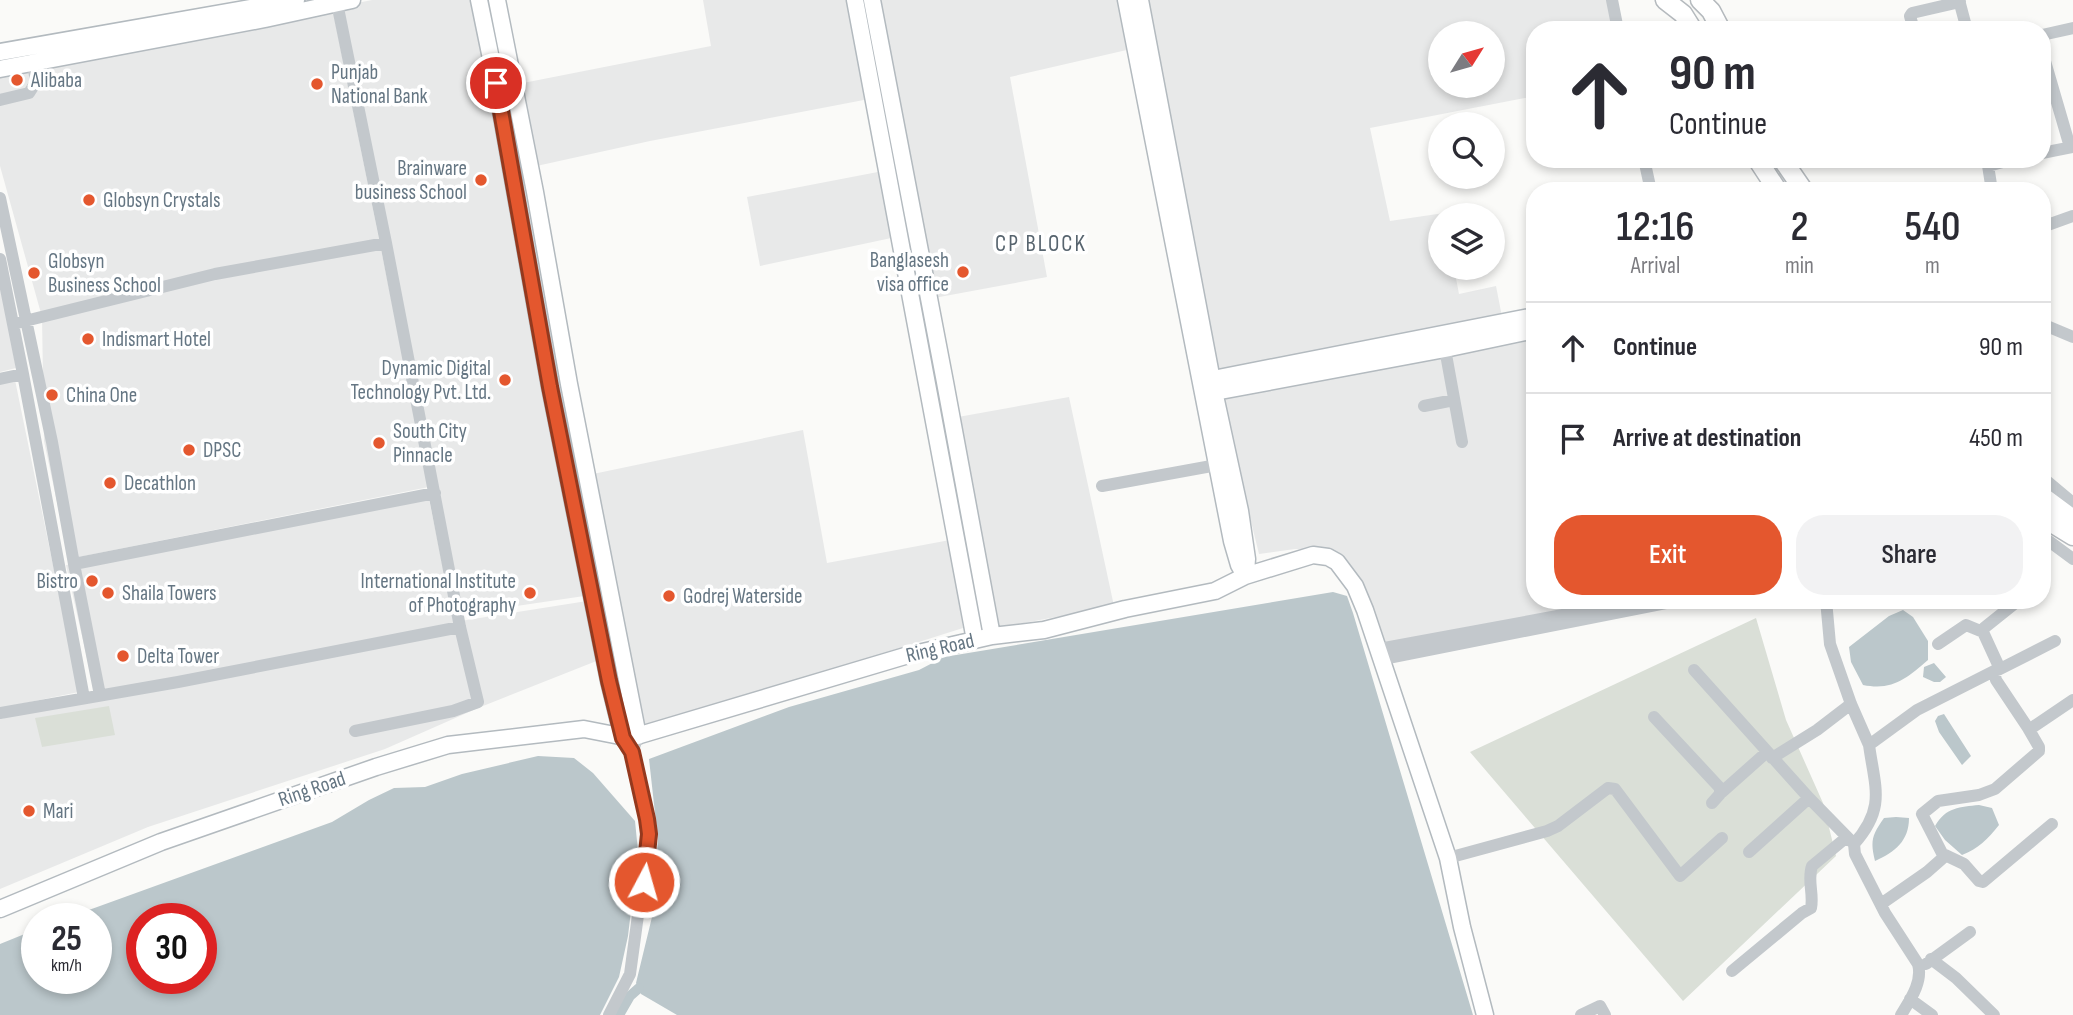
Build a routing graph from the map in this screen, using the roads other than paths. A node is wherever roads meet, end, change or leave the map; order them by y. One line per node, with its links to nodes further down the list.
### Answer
1 (296, 0): 20 (street)
2 (479, 0): 46 (street)
3 (497, 0): 45 (street)
4 (855, 0): 48 (street)
5 (872, 0): 47 (street)
6 (1126, 0): 27 (street)
7 (1140, 0): 27 (street)
8 (1612, 0): 13 (street)
9 (1665, 0): 14 (main road)
10 (1700, 0): 15 (main road)
11 (342, 1): 21 (street); 31 (street)
12 (1960, 1): 16 (street); 17 (street)
13 (1616, 21)
14 (1688, 21)
15 (1716, 21)
16 (1911, 21)
17 (1965, 21)
18 (2073, 29): 19 (street)
19 (2051, 33)
20 (0, 52)
21 (33, 63): 22 (street); 24 (street)
22 (0, 69)
23 (2051, 80): 25 (street)
24 (0, 100)
25 (2072, 147): 26 (street)
26 (2051, 151)
27 (1164, 161): 42 (street)
28 (0, 198): 34 (street)
29 (2073, 216): 30 (street)
30 (2051, 224)
31 (386, 243): 34 (street); 53 (street)
32 (0, 259): 34 (street)
33 (1526, 319): 37 (street)
34 (19, 322): 40 (street); 63 (street)
35 (2051, 328): 38 (street)
36 (1526, 331): 37 (street)
37 (1477, 334): 39 (street); 42 (street)
38 (2073, 337)
39 (1445, 349): 42 (street); 43 (street)
40 (23, 374): 41 (street); 79 (street)
41 (0, 379)
42 (1207, 387): 50 (street); 64 (street)
43 (1454, 400): 44 (street); 49 (street)
44 (1424, 406)
45 (576, 415): 46 (street); 86 (street)
46 (557, 419): 86 (street)
47 (955, 438): 48 (street); 56 (street)
48 (939, 441): 59 (street)
49 (1462, 442)
50 (1217, 465): 52 (street); 64 (street)
51 (2051, 485): 55 (street)
52 (1102, 486)
53 (435, 493): 63 (street); 69 (street)
54 (2051, 503): 57 (main road)
55 (2073, 503)
56 (971, 519): 59 (street); 71 (street)
57 (2073, 519)
58 (2051, 523): 60 (main road)
59 (954, 524): 72 (street)
60 (2073, 536)
61 (2051, 543): 62 (street)
62 (2073, 559)
63 (74, 564): 78 (street)
64 (1252, 575): 71 (street, Ring Road); 75 (street, Ring Road)
65 (1597, 609): 75 (street)
66 (1631, 609): 75 (street)
67 (1827, 609): 81 (street)
68 (2008, 609): 70 (street)
69 (460, 627): 78 (street); 85 (street)
70 (1983, 632): 74 (street); 77 (street)
71 (992, 636): 72 (street, Ring Road)
72 (975, 640): 86 (street, Ring Road)
73 (2055, 641): 77 (street)
74 (1938, 644)
75 (1381, 654): 97 (street)
76 (1694, 670): 88 (street)
77 (1997, 670): 84 (street); 87 (street)
78 (100, 695): 79 (street)
79 (84, 698): 82 (street)
80 (2073, 700): 84 (street)
81 (1852, 704): 87 (street); 88 (street)
82 (0, 713)
83 (1654, 717): 89 (street)
84 (2028, 728): 96 (street)
85 (355, 731)
86 (630, 737): 99 (street, Ring Road); 105 (street)
87 (1869, 745): 94 (street)
88 (1770, 755): 89 (street); 90 (street)
89 (1721, 792): 91 (street)
90 (1809, 798): 94 (street); 95 (street)
91 (1712, 803)
92 (2052, 824): 96 (street)
93 (1721, 838): 97 (street)
94 (1851, 840): 98 (street); 103 (street)
95 (1749, 852)
96 (1942, 854): 98 (street)
97 (1448, 858): 106 (street)
98 (1881, 904): 102 (street)
99 (0, 909)
100 (1970, 932): 101 (street)
101 (1931, 959): 102 (street); 111 (street)
102 (1920, 968): 104 (street)
103 (1732, 971)
104 (1910, 999): 109 (street); 110 (street)
105 (609, 1015)
106 (1485, 1015)
107 (1581, 1015): 108 (street)
108 (1605, 1015)
109 (1901, 1015)
110 (1932, 1015)
111 (1994, 1015)

